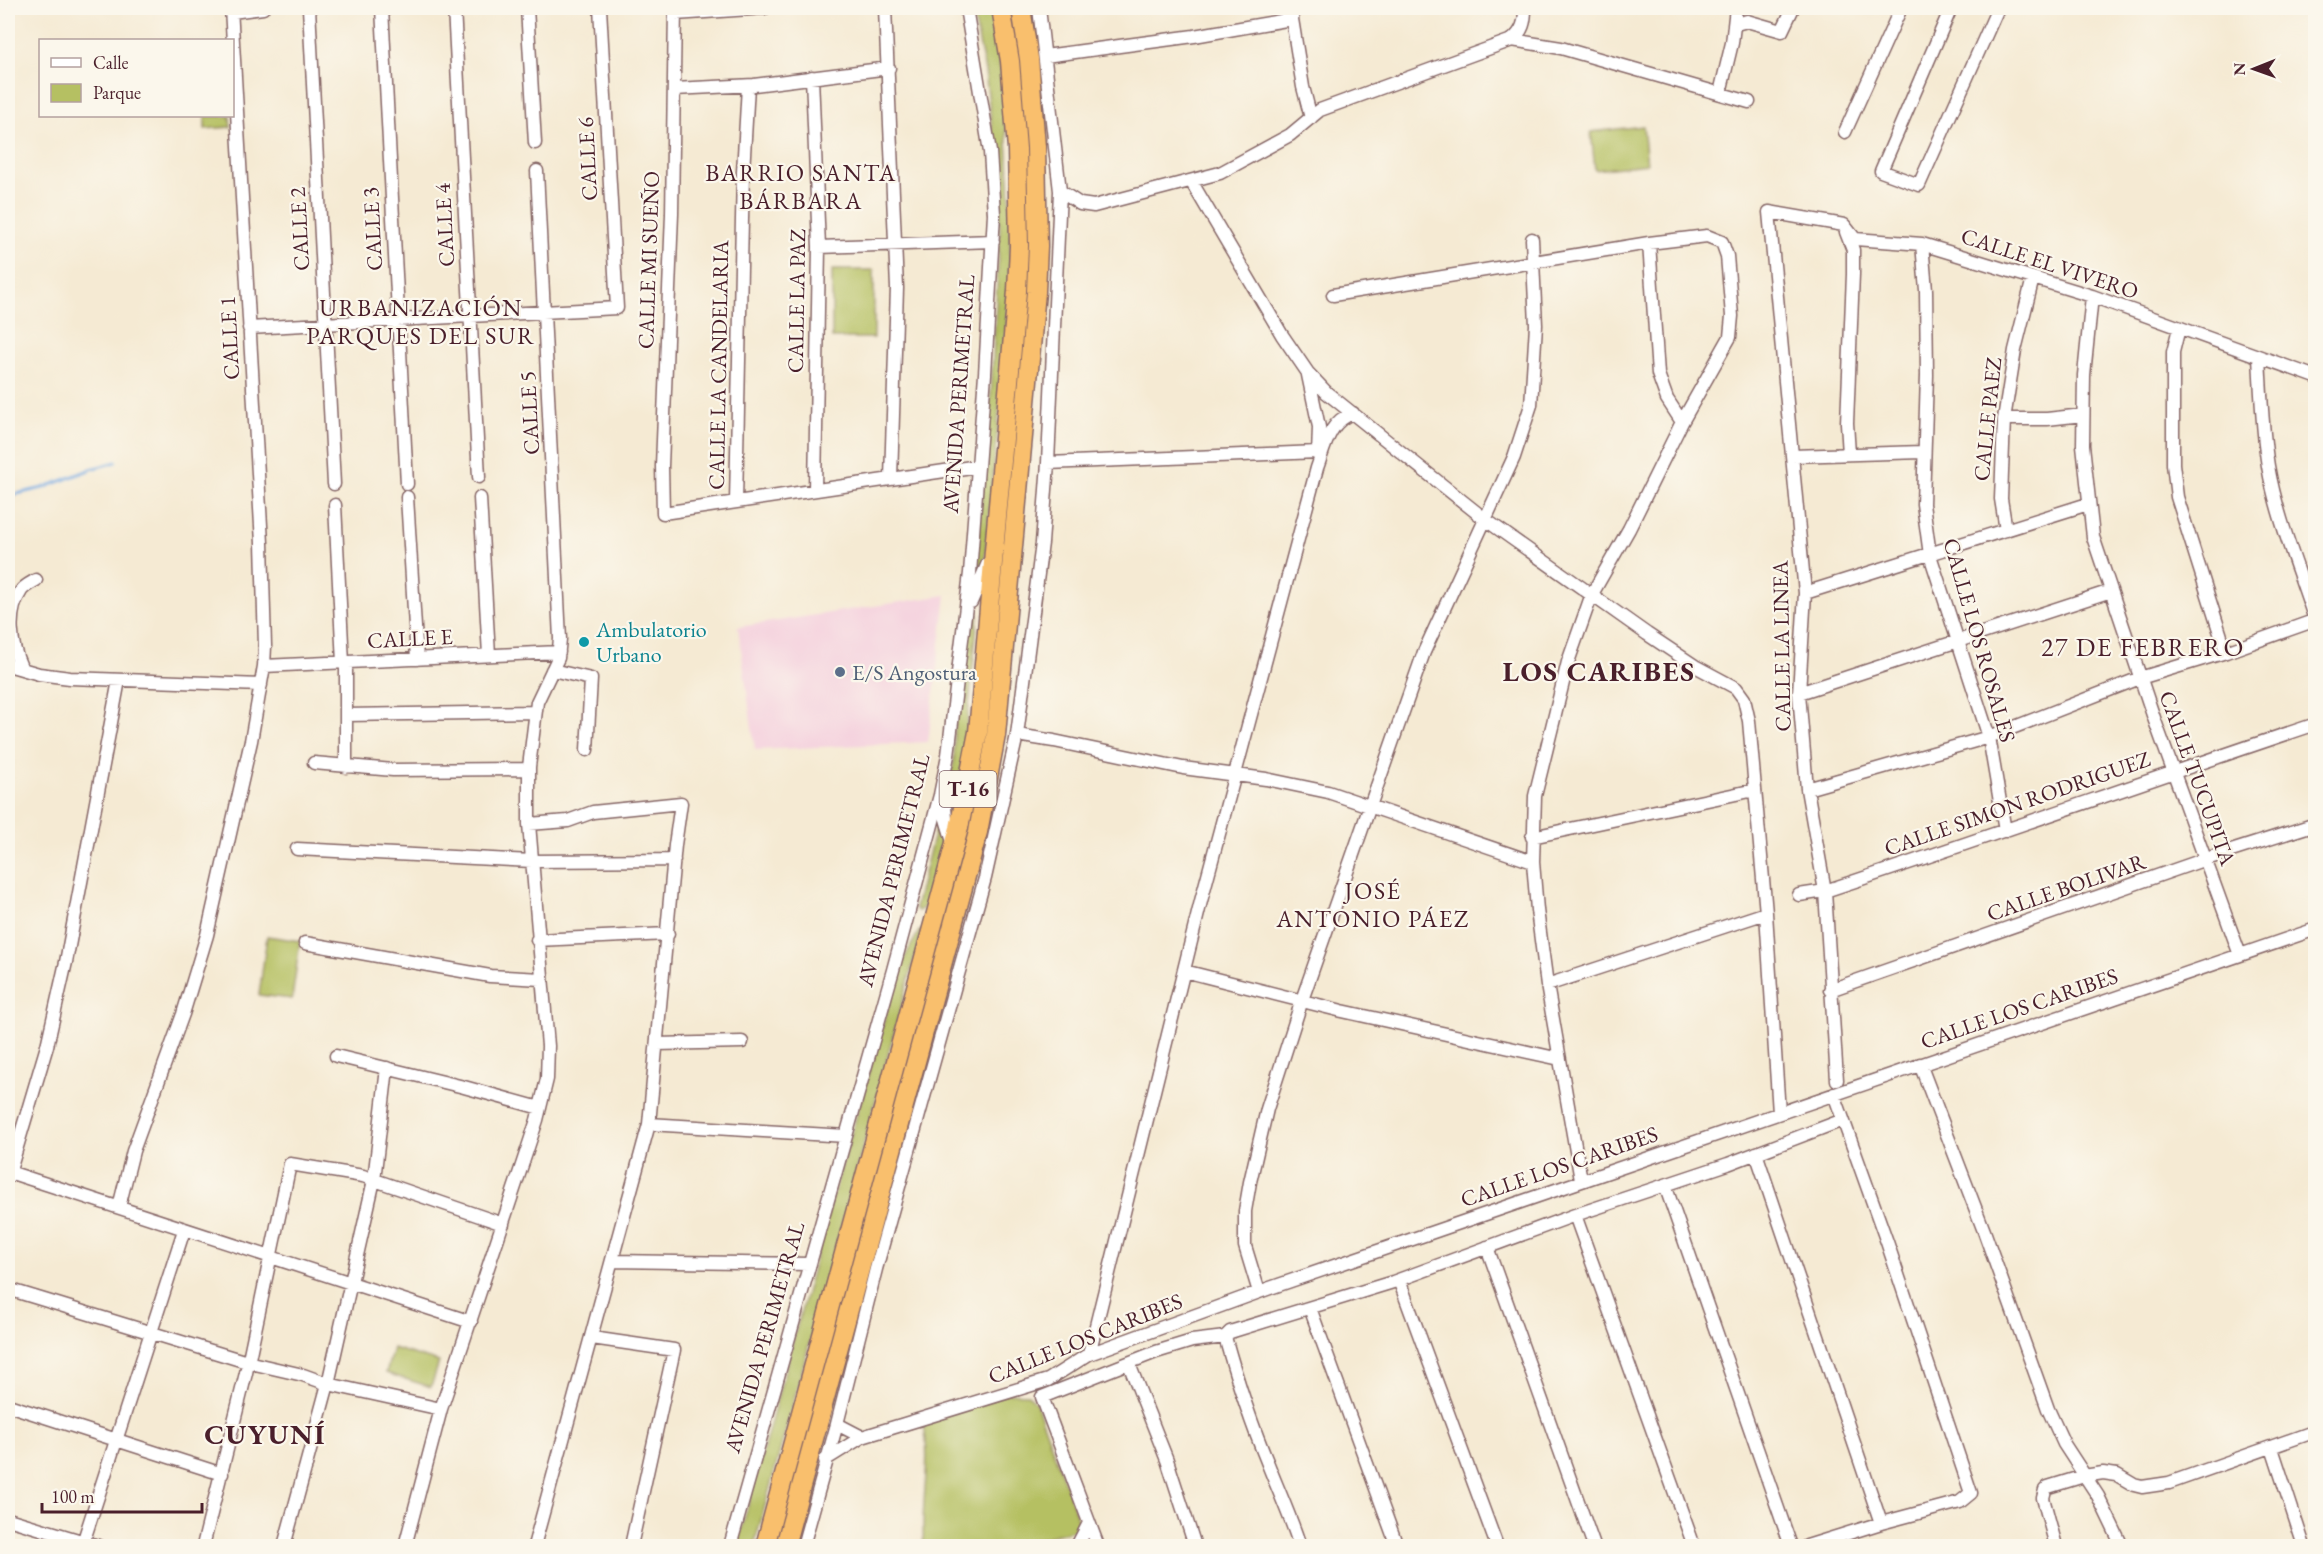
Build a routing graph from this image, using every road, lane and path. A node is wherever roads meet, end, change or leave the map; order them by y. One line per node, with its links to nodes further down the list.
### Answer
1 (263, 8): 19 (street)
2 (309, 8): 54 (street, CALLE 2)
3 (382, 8): 53 (street, CALLE 3)
4 (454, 8): 52 (street, CALLE 4)
5 (527, 8): 35 (street)
6 (600, 8): 51 (street, CALLE 6)
7 (765, 8): 20 (street)
8 (885, 8): 27 (street)
9 (966, 8): 42 (street, AVENIDA PERIMETRAL)
10 (1001, 8): 83 (highway, T-16)
11 (1021, 8): 204 (highway, T-16)
12 (1039, 8): 26 (street)
13 (1525, 8): 24 (street)
14 (1736, 8): 22 (street)
15 (1793, 8): 22 (street)
16 (1900, 8): 34 (street)
17 (1951, 8): 18 (street)
18 (1998, 8)
19 (232, 10): 23 (street, CALLE 1)
20 (675, 11): 30 (street, CALLE MI SUEÑO)
21 (1292, 13): 26 (street); 33 (street)
22 (1736, 24): 31 (street)
23 (234, 39)
24 (1512, 40): 31 (street); 33 (street)
25 (234, 47): 55 (street, CALLE 1)
26 (1046, 56): 38 (street)
27 (889, 68): 28 (street); 45 (street)
28 (812, 77): 29 (street); 46 (street, CALLE LA PAZ)
29 (748, 86): 30 (street); 78 (street, CALLE LA CANDELARIA)
30 (674, 89): 78 (street, CALLE MI SUEÑO)
31 (1720, 93): 32 (street)
32 (1749, 102)
33 (1311, 118): 37 (street)
34 (1845, 132)
35 (535, 143)
36 (537, 171): 51 (street, CALLE 5)
37 (1191, 181): 38 (street); 58 (street)
38 (1060, 191): 68 (street)
39 (1769, 212): 40 (street, CALLE EL VIVERO); 67 (street, CALLE LA LINEA)
40 (1844, 225): 44 (street, CALLE EL VIVERO); 66 (street)
41 (1532, 238): 47 (street)
42 (993, 241): 45 (street); 69 (street, AVENIDA PERIMETRAL)
43 (1649, 243): 47 (street); 63 (street); 63 (street)
44 (1922, 244): 48 (street, CALLE EL VIVERO); 65 (street, CALLE LOS ROSALES)
45 (896, 245): 46 (street); 72 (street)
46 (819, 247): 75 (street, CALLE LA PAZ)
47 (1533, 263): 49 (street); 81 (street)
48 (2033, 278): 50 (street, CALLE EL VIVERO); 62 (street, CALLE PAEZ)
49 (1333, 295)
50 (2092, 296): 56 (street, CALLE EL VIVERO); 61 (street, CALLE TUCUPITA)
51 (544, 312): 52 (street); 92 (street, CALLE 5)
52 (470, 315): 53 (street); 71 (street, CALLE 4)
53 (397, 320): 54 (street); 74 (street, CALLE 3)
54 (325, 324): 55 (street); 73 (street, CALLE 2)
55 (249, 328): 98 (street, CALLE 1)
56 (2179, 328): 57 (street, CALLE EL VIVERO); 93 (street)
57 (2259, 357): 59 (street, CALLE EL VIVERO); 89 (street)
58 (1308, 374): 60 (street); 64 (street)
59 (2316, 377)
60 (1353, 413): 70 (street); 81 (street)
61 (2083, 415): 62 (street); 79 (street, CALLE TUCUPITA)
62 (2004, 419): 82 (street, CALLE PAEZ)
63 (1682, 422): 88 (street)
64 (1318, 452): 68 (street); 70 (street)
65 (1923, 452): 66 (street); 84 (street, CALLE LOS ROSALES)
66 (1849, 454): 67 (street)
67 (1792, 456): 87 (street, CALLE LA LINEA)
68 (1048, 463): 108 (street)
69 (978, 466): 72 (street); 90 (street, AVENIDA PERIMETRAL)
70 (1317, 468): 115 (street)
71 (479, 477)
72 (891, 478): 75 (street)
73 (334, 484)
74 (407, 484)
75 (815, 490): 78 (street)
76 (408, 498): 95 (street)
77 (480, 498): 94 (street)
78 (736, 502)
79 (2088, 504): 82 (street); 86 (street, CALLE TUCUPITA)
80 (335, 506): 96 (street)
81 (1486, 520): 88 (street); 119 (street)
82 (2006, 530): 84 (street)
83 (995, 542): 90 (street); 124 (highway, T-16)
84 (1930, 555): 87 (street); 91 (street, CALLE LOS ROSALES)
85 (36, 580): 99 (street)
86 (2111, 591): 91 (street); 101 (street, CALLE TUCUPITA)
87 (1805, 593): 104 (street, CALLE LA LINEA)
88 (1592, 594): 118 (street); 123 (street)
89 (2315, 620): 93 (street)
90 (964, 623): 116 (street, AVENIDA PERIMETRAL)
91 (1957, 641): 104 (street); 109 (street, CALLE LOS ROSALES)
92 (559, 652): 94 (street, CALLE E); 100 (street)
93 (2226, 652): 101 (street)
94 (489, 655): 95 (street, CALLE E)
95 (417, 659): 96 (street, CALLE E)
96 (344, 663): 98 (street, CALLE E); 106 (street)
97 (8, 665): 99 (street)
98 (264, 666): 103 (street, CALLE 1)
99 (21, 667): 102 (street)
100 (552, 670): 105 (street); 110 (street)
101 (2140, 678): 109 (street); 114 (street, CALLE TUCUPITA)
102 (119, 680): 103 (street); 157 (street)
103 (261, 685): 161 (street, CALLE 1)
104 (1799, 693): 117 (street, CALLE LA LINEA)
105 (535, 712): 106 (street); 113 (street)
106 (346, 715): 112 (street)
107 (2316, 724): 114 (street, CALLE SIMON RODRIGUEZ)
108 (1017, 735): 115 (street); 184 (street)
109 (1989, 737): 117 (street); 122 (street, CALLE LOS ROSALES)
110 (587, 750)
111 (314, 763): 112 (street)
112 (346, 767): 113 (street)
113 (529, 770): 120 (street)
114 (2173, 772): 122 (street, CALLE SIMON RODRIGUEZ); 127 (street, CALLE TUCUPITA)
115 (1234, 776): 119 (street); 138 (street)
116 (944, 779): 124 (street); 155 (street, AVENIDA PERIMETRAL)
117 (1807, 789): 130 (street, CALLE LA LINEA)
118 (1755, 790): 123 (street); 132 (street)
119 (1370, 804): 129 (street); 142 (street)
120 (529, 824): 126 (street); 128 (street)
121 (2316, 824): 127 (street, CALLE BOLIVAR)
122 (2005, 831): 130 (street, CALLE SIMON RODRIGUEZ)
123 (1532, 837): 129 (street)
124 (954, 846): 203 (highway, T-16)
125 (297, 849): 128 (street)
126 (674, 860): 128 (street); 134 (street)
127 (2205, 860): 137 (street, CALLE TUCUPITA); 141 (street, CALLE BOLIVAR)
128 (532, 861): 135 (street)
129 (1533, 861): 140 (street)
130 (1825, 891): 131 (street, CALLE SIMON RODRIGUEZ); 141 (street, CALLE LA LINEA)
131 (1799, 895)
132 (1766, 913): 140 (street); 152 (street)
133 (2316, 929): 137 (street, CALLE LOS CARIBES)
134 (668, 934): 135 (street); 144 (street)
135 (537, 940): 139 (street)
136 (305, 943): 139 (street)
137 (2240, 955): 147 (street, CALLE LOS CARIBES)
138 (1184, 971): 142 (street); 178 (street)
139 (541, 979): 151 (street)
140 (1547, 985): 146 (street)
141 (1830, 990): 149 (street, CALLE LA LINEA)
142 (1302, 1000): 146 (street); 172 (street)
143 (742, 1042): 144 (street)
144 (657, 1044): 154 (street)
145 (336, 1056): 148 (street)
146 (1560, 1059): 159 (street)
147 (1920, 1064): 150 (street, CALLE LOS CARIBES); 191 (street)
148 (387, 1068): 151 (street); 158 (street)
149 (1837, 1080)
150 (1834, 1094): 152 (street, CALLE LOS CARIBES); 153 (street)
151 (540, 1108): 163 (street)
152 (1779, 1113): 159 (street, CALLE LOS CARIBES)
153 (1843, 1120): 156 (street); 194 (street)
154 (649, 1124): 155 (street); 167 (street)
155 (846, 1136): 168 (street, AVENIDA PERIMETRAL)
156 (1756, 1153): 160 (street); 194 (street)
157 (8, 1175): 161 (street)
158 (374, 1180): 163 (street); 166 (street); 170 (street)
159 (1581, 1180): 172 (street, CALLE LOS CARIBES)
160 (1665, 1185): 162 (street); 214 (street)
161 (119, 1208): 164 (street)
162 (1575, 1215): 165 (street); 213 (street)
163 (503, 1224): 174 (street)
164 (184, 1230): 166 (street); 175 (street)
165 (1487, 1247): 169 (street); 212 (street)
166 (269, 1256): 170 (street); 179 (street)
167 (613, 1261): 168 (street); 177 (street)
168 (810, 1264): 202 (street, AVENIDA PERIMETRAL)
169 (1399, 1280): 173 (street); 211 (street)
170 (351, 1283): 174 (street); 181 (street)
171 (8, 1289): 175 (street)
172 (1259, 1292): 178 (street, CALLE LOS CARIBES)
173 (1310, 1308): 176 (street); 210 (street)
174 (471, 1322): 183 (street)
175 (152, 1332): 179 (street); 187 (street)
176 (1225, 1337): 180 (street); 209 (street)
177 (592, 1338): 200 (street); 201 (street)
178 (1089, 1354): 186 (street, CALLE LOS CARIBES)
179 (248, 1362): 181 (street); 190 (street)
180 (1129, 1364): 193 (street); 208 (street)
181 (328, 1384): 183 (street); 198 (street)
182 (8, 1405): 187 (street)
183 (441, 1409): 199 (street)
184 (837, 1424): 186 (street); 189 (street)
185 (2316, 1431): 188 (street)
186 (862, 1437): 189 (street, CALLE LOS CARIBES)
187 (117, 1440): 190 (street); 195 (street)
188 (2272, 1448): 191 (street); 218 (street)
189 (825, 1460): 205 (street)
190 (222, 1474): 197 (street)
191 (2084, 1476): 216 (street); 217 (street)
192 (8, 1519): 195 (street)
193 (1089, 1523): 206 (street); 207 (street)
194 (1881, 1523): 215 (street)
195 (83, 1544): 196 (street)
196 (98, 1546)
197 (203, 1546)
198 (284, 1546)
199 (405, 1546)
200 (534, 1546)
201 (631, 1546)
202 (730, 1546)
203 (765, 1546)
204 (785, 1546)
205 (803, 1546)
206 (1077, 1546)
207 (1098, 1546)
208 (1195, 1546)
209 (1300, 1546)
210 (1397, 1546)
211 (1497, 1546)
212 (1594, 1546)
213 (1694, 1546)
214 (1791, 1546)
215 (1807, 1546)
216 (2056, 1546)
217 (2122, 1546)
218 (2304, 1546)

